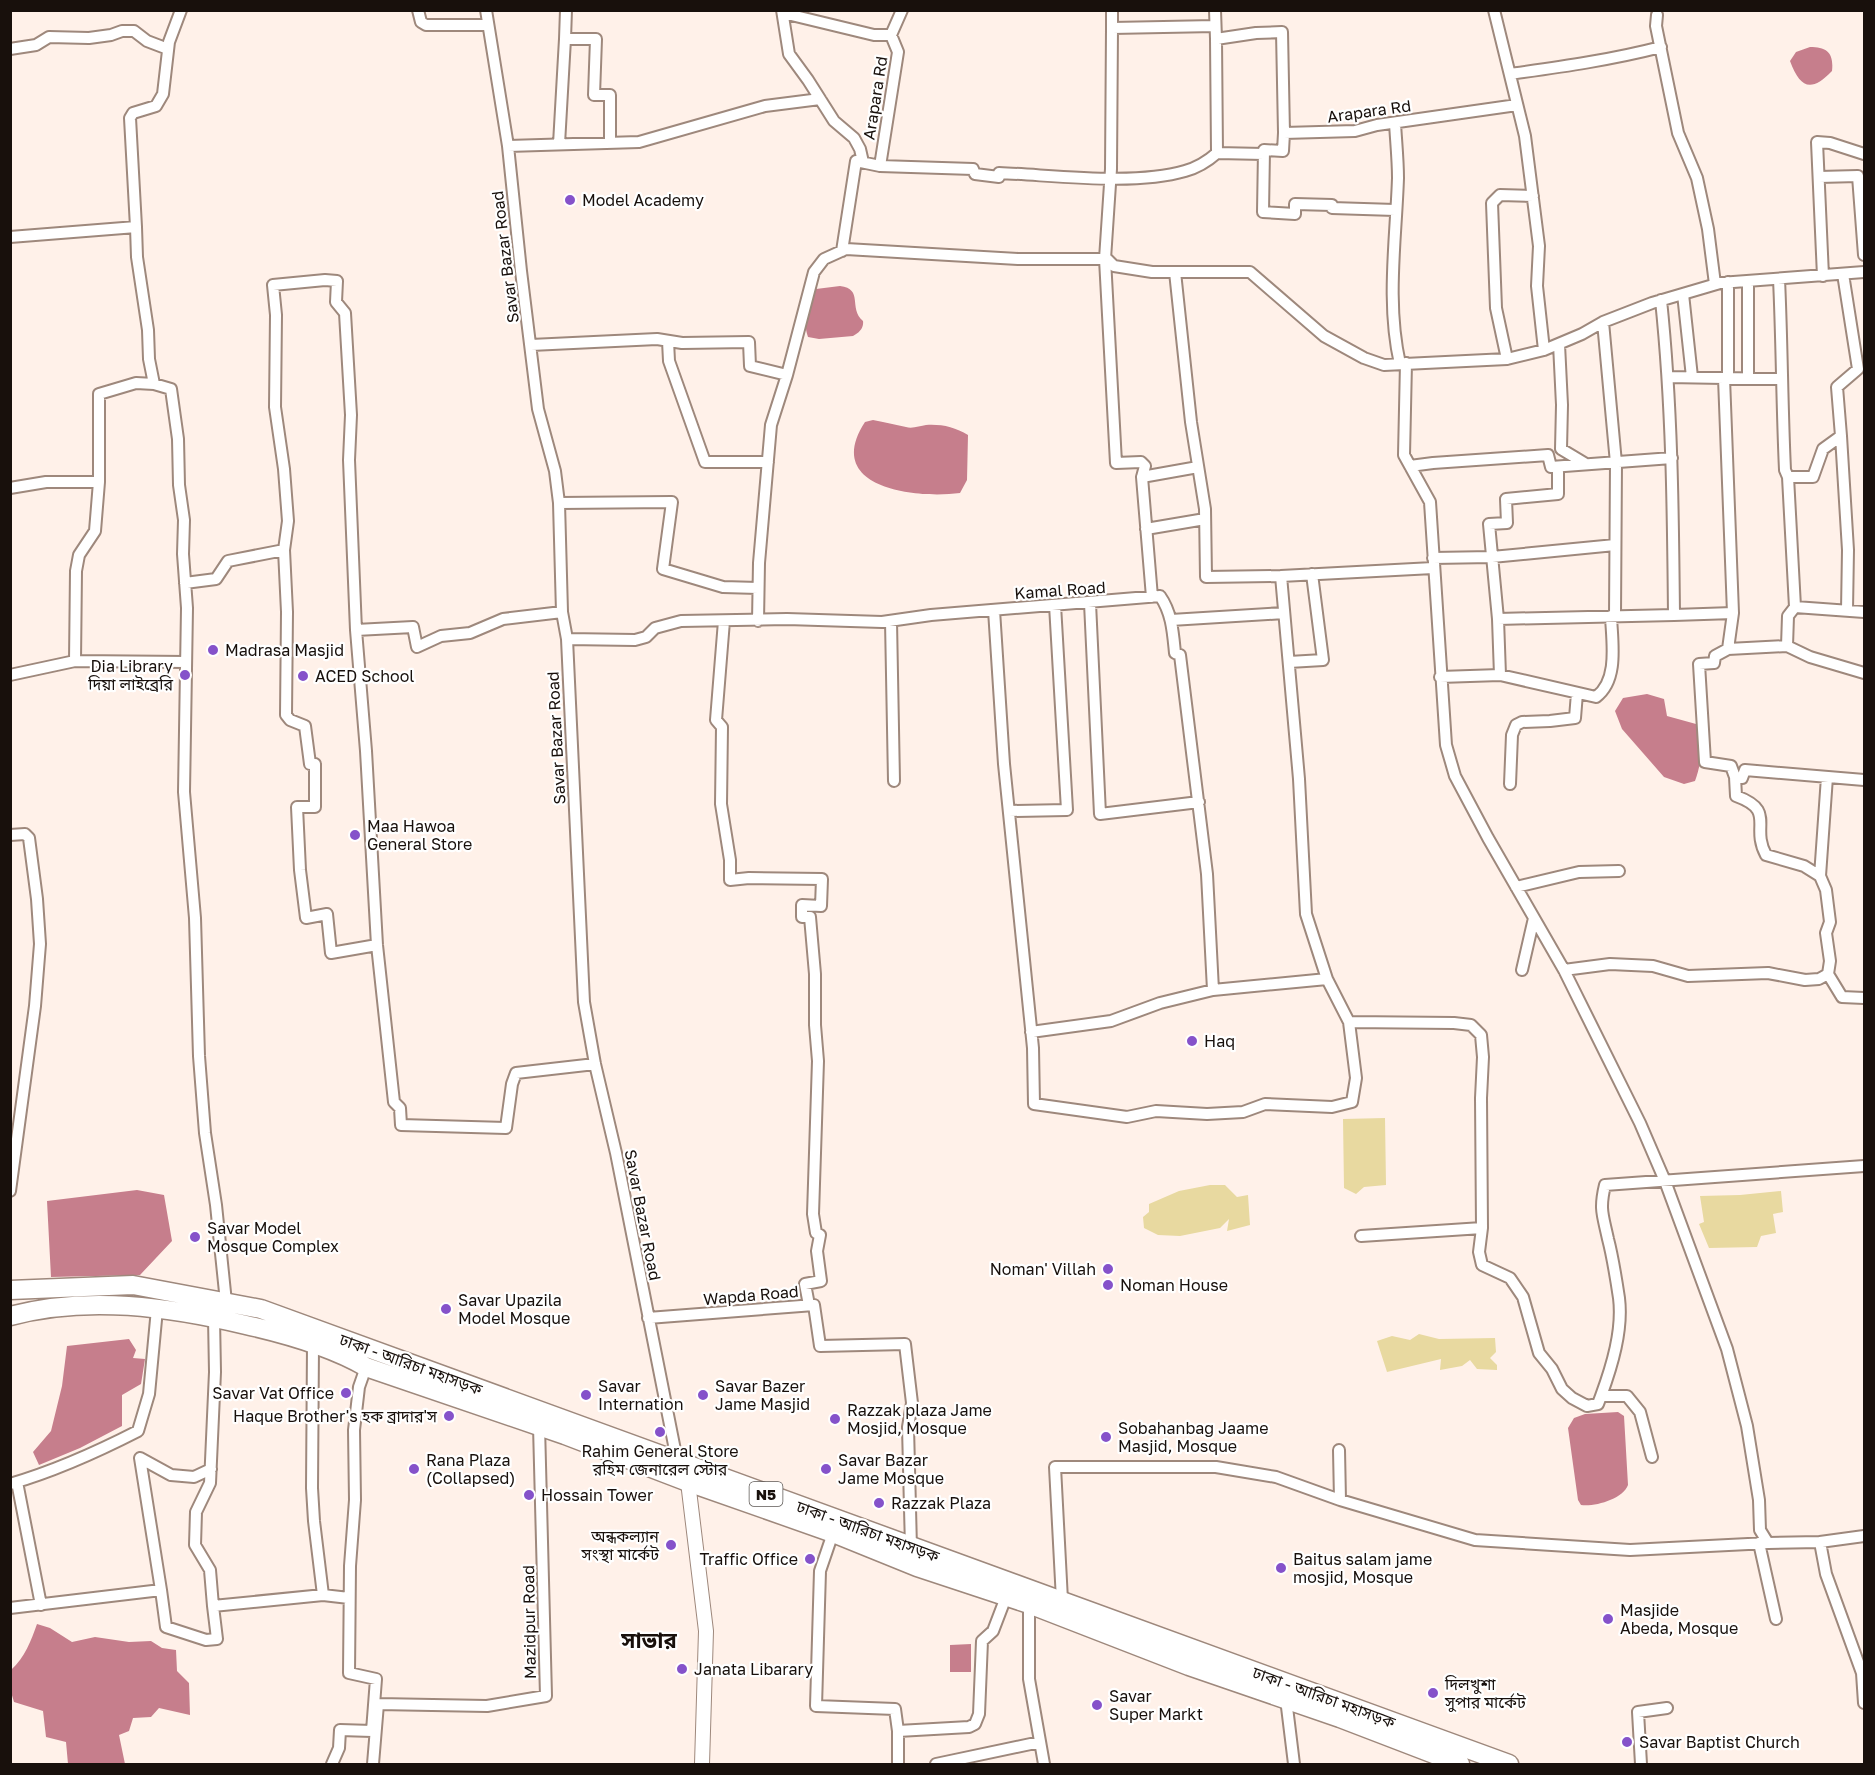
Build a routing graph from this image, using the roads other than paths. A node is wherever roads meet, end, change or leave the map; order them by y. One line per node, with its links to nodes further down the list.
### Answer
1 (181, 10): 19 (street)
2 (418, 10): 11 (street)
3 (486, 10): 11 (street, Savar Bazar Road)
4 (566, 10): 15 (street)
5 (902, 10): 14 (street)
6 (1112, 10): 13 (street)
7 (1215, 10): 12 (street)
8 (1494, 10): 20 (street)
9 (783, 12): 14 (street); 21 (street)
10 (1660, 12): 17 (street)
11 (487, 24): 27 (street, Savar Bazar Road)
12 (1215, 26): 13 (street); 16 (street)
13 (1113, 28): 34 (street)
14 (891, 35): 32 (street, Arapara Rd)
15 (565, 39): 25 (street); 26 (street)
16 (1216, 39): 24 (street); 28 (street)
17 (1660, 47): 20 (street); 49 (street)
18 (10, 49): 19 (street)
19 (168, 49): 37 (street)
20 (1510, 74): 22 (street)
21 (820, 99): 25 (street); 31 (street)
22 (1517, 105): 23 (street, Arapara Rd); 35 (street)
23 (1395, 123): 24 (street, Arapara Rd); 36 (street)
24 (1284, 133): 29 (street)
25 (610, 143): 26 (street)
26 (559, 144): 27 (street)
27 (508, 146): 55 (street, Savar Bazar Road)
28 (1217, 153): 29 (street); 34 (street)
29 (1264, 154): 36 (street)
30 (1864, 154): 33 (street)
31 (863, 162): 32 (street); 39 (street)
32 (879, 166): 34 (street)
33 (1819, 177): 40 (street); 45 (street)
34 (1110, 178): 41 (street)
35 (1533, 196): 56 (street); 57 (street)
36 (1395, 210): 58 (street)
37 (136, 227): 38 (street); 66 (street)
38 (10, 237)
39 (842, 251): 41 (street); 60 (street)
40 (1864, 255)
41 (1105, 259): 42 (street); 75 (street)
42 (1175, 272): 58 (street); 73 (street)
43 (1864, 272): 44 (street)
44 (1844, 274): 45 (street); 59 (street)
45 (1823, 276): 46 (street)
46 (1779, 279): 47 (street); 65 (street)
47 (1748, 281): 48 (street); 64 (street)
48 (1728, 282): 49 (street); 63 (street)
49 (1715, 284): 50 (street)
50 (1683, 294): 51 (street); 62 (street)
51 (1661, 300): 52 (street); 61 (street)
52 (1603, 322): 54 (street); 70 (street)
53 (668, 341): 55 (street); 60 (street); 69 (street)
54 (1559, 344): 56 (street); 71 (street)
55 (531, 345): 79 (street, Savar Bazar Road)
56 (1544, 350): 57 (street)
57 (1508, 359): 58 (street)
58 (1403, 363): 72 (street)
59 (1861, 369): 67 (street)
60 (788, 375): 69 (street)
61 (1668, 377): 62 (street); 68 (street)
62 (1692, 377): 63 (street)
63 (1726, 378): 64 (street); 99 (street)
64 (1748, 378): 65 (street)
65 (1782, 379): 76 (street)
66 (154, 384): 77 (street); 88 (street)
67 (1841, 436): 76 (street); 95 (street)
68 (1672, 458): 70 (street); 100 (street)
69 (768, 462): 89 (street)
70 (1616, 463): 71 (street); 82 (street)
71 (1587, 465): 74 (street)
72 (1410, 466): 74 (street); 85 (street)
73 (1198, 467): 75 (street); 80 (street)
74 (1558, 467): 84 (street)
75 (1142, 477): 81 (street)
76 (1788, 477): 93 (street)
77 (99, 482): 78 (street); 111 (street)
78 (10, 488)
79 (559, 503): 89 (street); 96 (street, Savar Bazar Road)
80 (1205, 519): 81 (street); 87 (street)
81 (1146, 529): 90 (street)
82 (1615, 545): 84 (street); 101 (street)
83 (284, 550): 88 (street); 107 (street); 131 (street)
84 (1492, 556): 85 (street); 102 (street)
85 (1433, 563): 86 (street); 117 (street)
86 (1312, 574): 87 (street); 112 (street)
87 (1281, 576): 98 (street)
88 (185, 583): 113 (street)
89 (758, 588): 105 (street)
90 (1152, 597): 91 (street, Kamal Road); 103 (street)
91 (1089, 603): 92 (street, Kamal Road); 124 (street)
92 (1055, 605): 94 (street, Kamal Road); 125 (street)
93 (1795, 607): 95 (street); 109 (street)
94 (994, 610): 106 (street, Kamal Road); 125 (street)
95 (1847, 610): 97 (street)
96 (562, 612): 107 (street); 108 (street, Savar Bazar Road)
97 (1864, 612)
98 (1284, 613): 103 (street); 112 (street)
99 (1733, 613): 100 (street); 110 (street)
100 (1674, 615): 101 (street)
101 (1613, 616): 102 (street); 118 (street)
102 (1498, 619): 116 (street)
103 (1171, 620): 124 (street)
104 (724, 621): 105 (street, Kamal Road); 108 (street, Kamal Road); 148 (street)
105 (758, 621): 106 (street, Kamal Road)
106 (891, 621): 122 (street)
107 (356, 630): 131 (street)
108 (567, 639): 140 (street, Savar Bazar Road)
109 (1787, 646): 110 (street); 114 (street)
110 (1728, 649): 119 (street)
111 (75, 662): 113 (street); 115 (street)
112 (1289, 662): 135 (street)
113 (186, 663): 147 (street)
114 (1864, 673)
115 (10, 675)
116 (1500, 675): 117 (street); 118 (street)
117 (1440, 677): 129 (street)
118 (1576, 693): 123 (street)
119 (1736, 777): 120 (street); 128 (street)
120 (1827, 777): 121 (street); 128 (street)
121 (1864, 780)
122 (894, 781)
123 (1510, 784)
124 (1199, 802): 136 (street)
125 (1009, 811): 139 (street)
126 (10, 834): 143 (street)
127 (1619, 871): 129 (street)
128 (1820, 876): 134 (street)
129 (1516, 887): 130 (street)
130 (1534, 918): 132 (street); 133 (street)
131 (377, 945): 140 (street)
132 (1522, 970)
133 (1564, 970): 134 (street); 142 (street)
134 (1828, 974): 137 (street)
135 (1327, 979): 136 (street); 138 (street)
136 (1213, 990): 139 (street)
137 (1864, 998)
138 (1350, 1022): 139 (street); 144 (street)
139 (1031, 1032)
140 (595, 1064): 152 (street, Savar Bazar Road)
141 (1864, 1166): 142 (street)
142 (1665, 1181): 155 (street); 167 (street)
143 (10, 1191)
144 (1482, 1228): 145 (street); 155 (street)
145 (1361, 1236)
146 (10, 1290): 147 (highway, ঢাকা - আরিচা মহাসড়ক / N5)
147 (226, 1302): 159 (highway, ঢাকা - আরিচা মহাসড়ক / N5)
148 (810, 1305): 152 (street, Wapda Road); 168 (street, Wapda Road)
149 (157, 1309): 150 (highway, ঢাকা - আরিচা মহাসড়ক / N5); 151 (highway, ঢাকা - আরিচা মহাসড়ক / N5); 162 (street)
150 (10, 1316)
151 (214, 1318): 153 (highway, ঢাকা - আরিচা মহাসড়ক / N5); 160 (street)
152 (648, 1318): 159 (street, Savar Bazar Road)
153 (313, 1345): 154 (highway, ঢাকা - আরিচা মহাসড়ক / N5); 170 (street)
154 (366, 1367): 156 (highway, ঢাকা - আরিচা মহাসড়ক / N5); 172 (street)
155 (1601, 1396): 158 (street)
156 (539, 1426): 161 (highway, ঢাকা - আরিচা মহাসড়ক / N5); 186 (street, Mazidpur Road)
157 (1339, 1450): 163 (street)
158 (1652, 1457)
159 (677, 1460): 168 (highway, ঢাকা - আরিচা মহাসড়ক / N5)
160 (211, 1469): 169 (street); 176 (street)
161 (688, 1482): 164 (highway, ঢাকা - আরিচা মহাসড়ক / N5); 187 (street)
162 (14, 1483): 175 (street)
163 (1340, 1500): 167 (street); 173 (street)
164 (833, 1533): 171 (highway, ঢাকা - আরিচা মহাসড়ক / N5); 183 (street)
165 (1864, 1536): 166 (street)
166 (1820, 1542): 167 (street); 179 (street)
167 (1763, 1543): 178 (street)
168 (911, 1548): 173 (highway, ঢাকা - আরিচা মহাসড়ক / N5)
169 (161, 1590): 175 (street); 176 (street)
170 (323, 1595): 172 (street); 176 (street)
171 (1006, 1597): 174 (highway, ঢাকা - আরিচা মহাসড়ক / N5); 183 (street)
172 (349, 1598): 185 (street)
173 (1062, 1600): 193 (highway, ঢাকা - আরিচা মহাসড়ক / N5)
174 (1029, 1604): 180 (highway, ঢাকা - আরিচা মহাসড়ক / N5); 184 (street)
175 (41, 1605): 177 (street)
176 (213, 1606)
177 (10, 1608)
178 (1776, 1619)
179 (1864, 1673): 181 (street)
180 (1286, 1699): 191 (street); 192 (highway, ঢাকা - আরিচা মহাসড়ক / N5)
181 (1864, 1702)
182 (1667, 1708): 194 (street)
183 (898, 1731): 188 (street)
184 (1040, 1742): 189 (street); 190 (street)
185 (332, 1764)
186 (373, 1764)
187 (702, 1764)
188 (898, 1764)
189 (936, 1764)
190 (1044, 1764)
191 (1294, 1764)
192 (1460, 1764)
193 (1509, 1764)
194 (1641, 1764)

